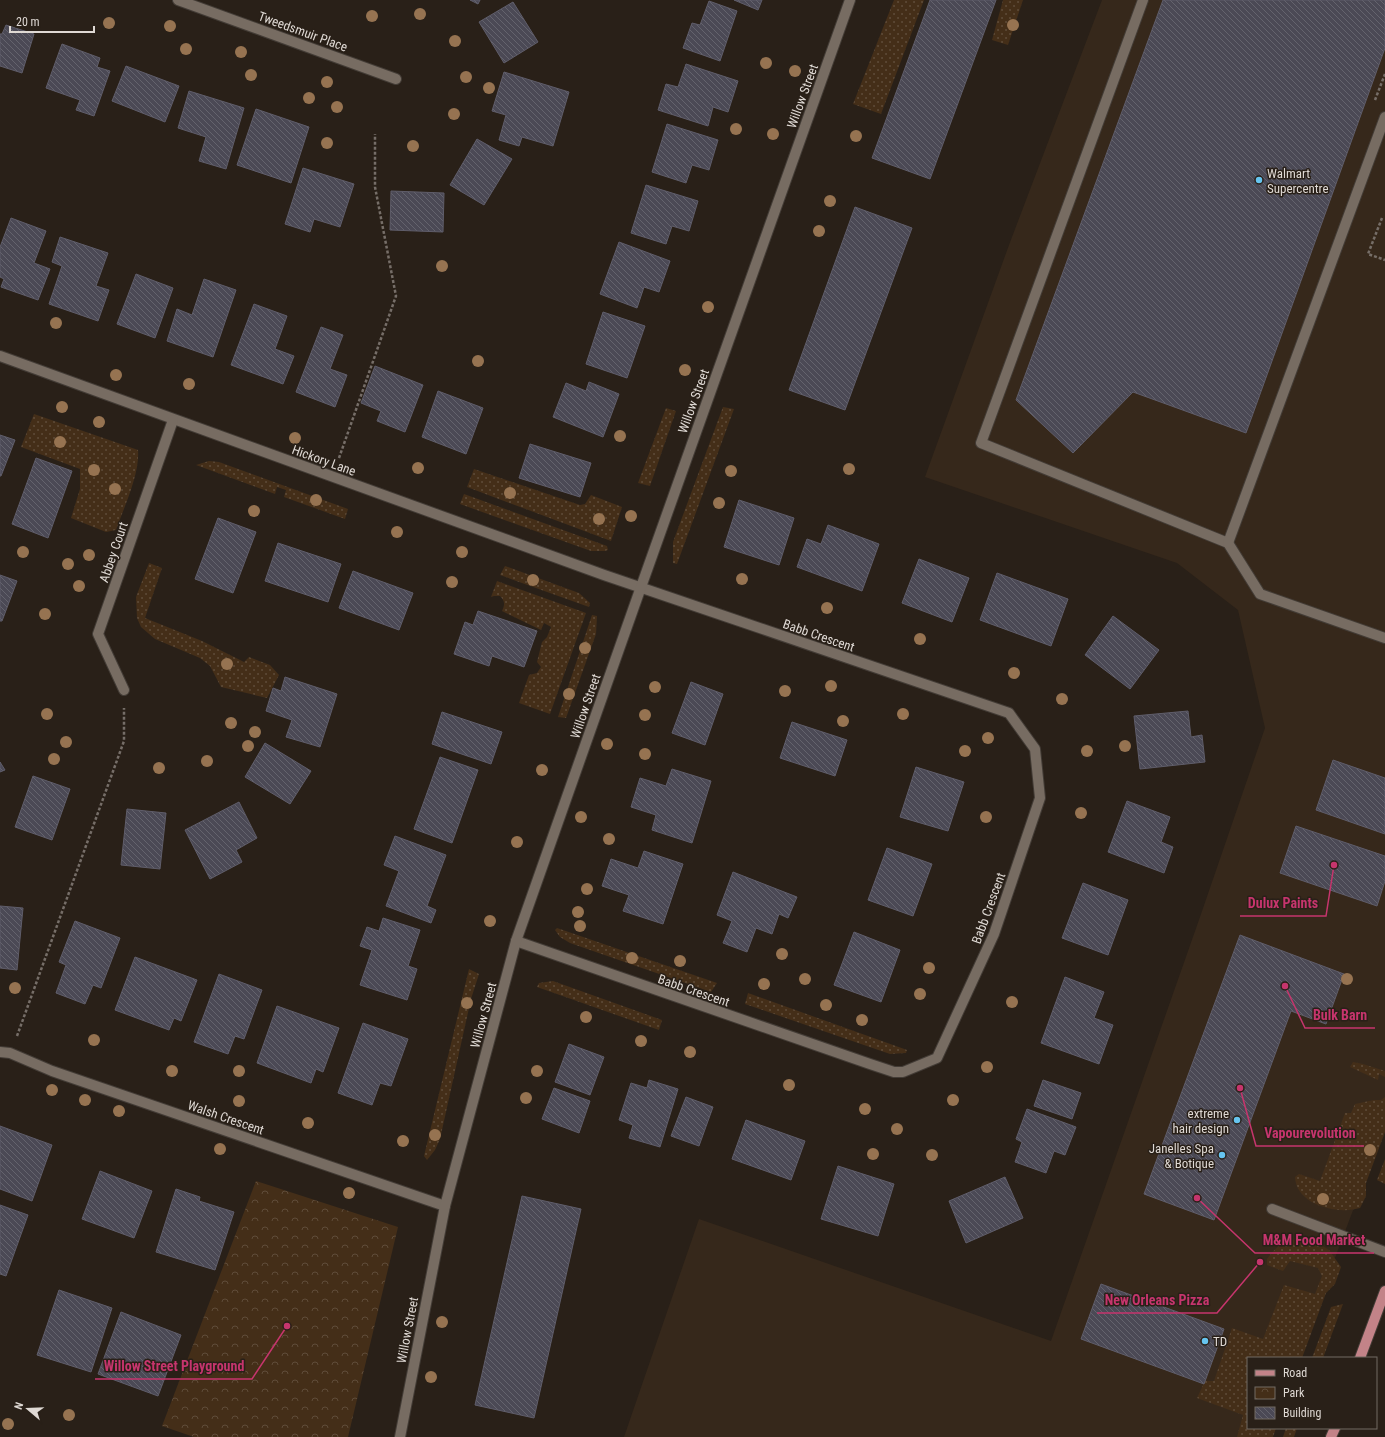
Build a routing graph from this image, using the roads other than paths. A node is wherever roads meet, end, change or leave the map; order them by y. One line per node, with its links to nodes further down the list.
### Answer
1 (178, 0): 4 (street, Tweedsmuir Place)
2 (850, 0): 9 (street, Willow Street)
3 (1143, 0): 8 (street)
4 (396, 79)
5 (1385, 117): 8 (street)
6 (0, 356): 7 (street, Hickory Lane)
7 (173, 420): 9 (street, Hickory Lane); 11 (street, Abbey Court)
8 (1228, 543): 10 (street)
9 (640, 587): 12 (street, Willow Street); 12 (street, Babb Crescent)
10 (1385, 638)
11 (124, 690)
12 (516, 941): 14 (street, Willow Street)
13 (0, 1052): 14 (street, Walsh Crescent)
14 (445, 1206): 19 (street, Willow Street)
15 (1272, 1209): 16 (street)
16 (1385, 1252)
17 (1385, 1291): 18 (main road)
18 (1360, 1357)
19 (400, 1437)

